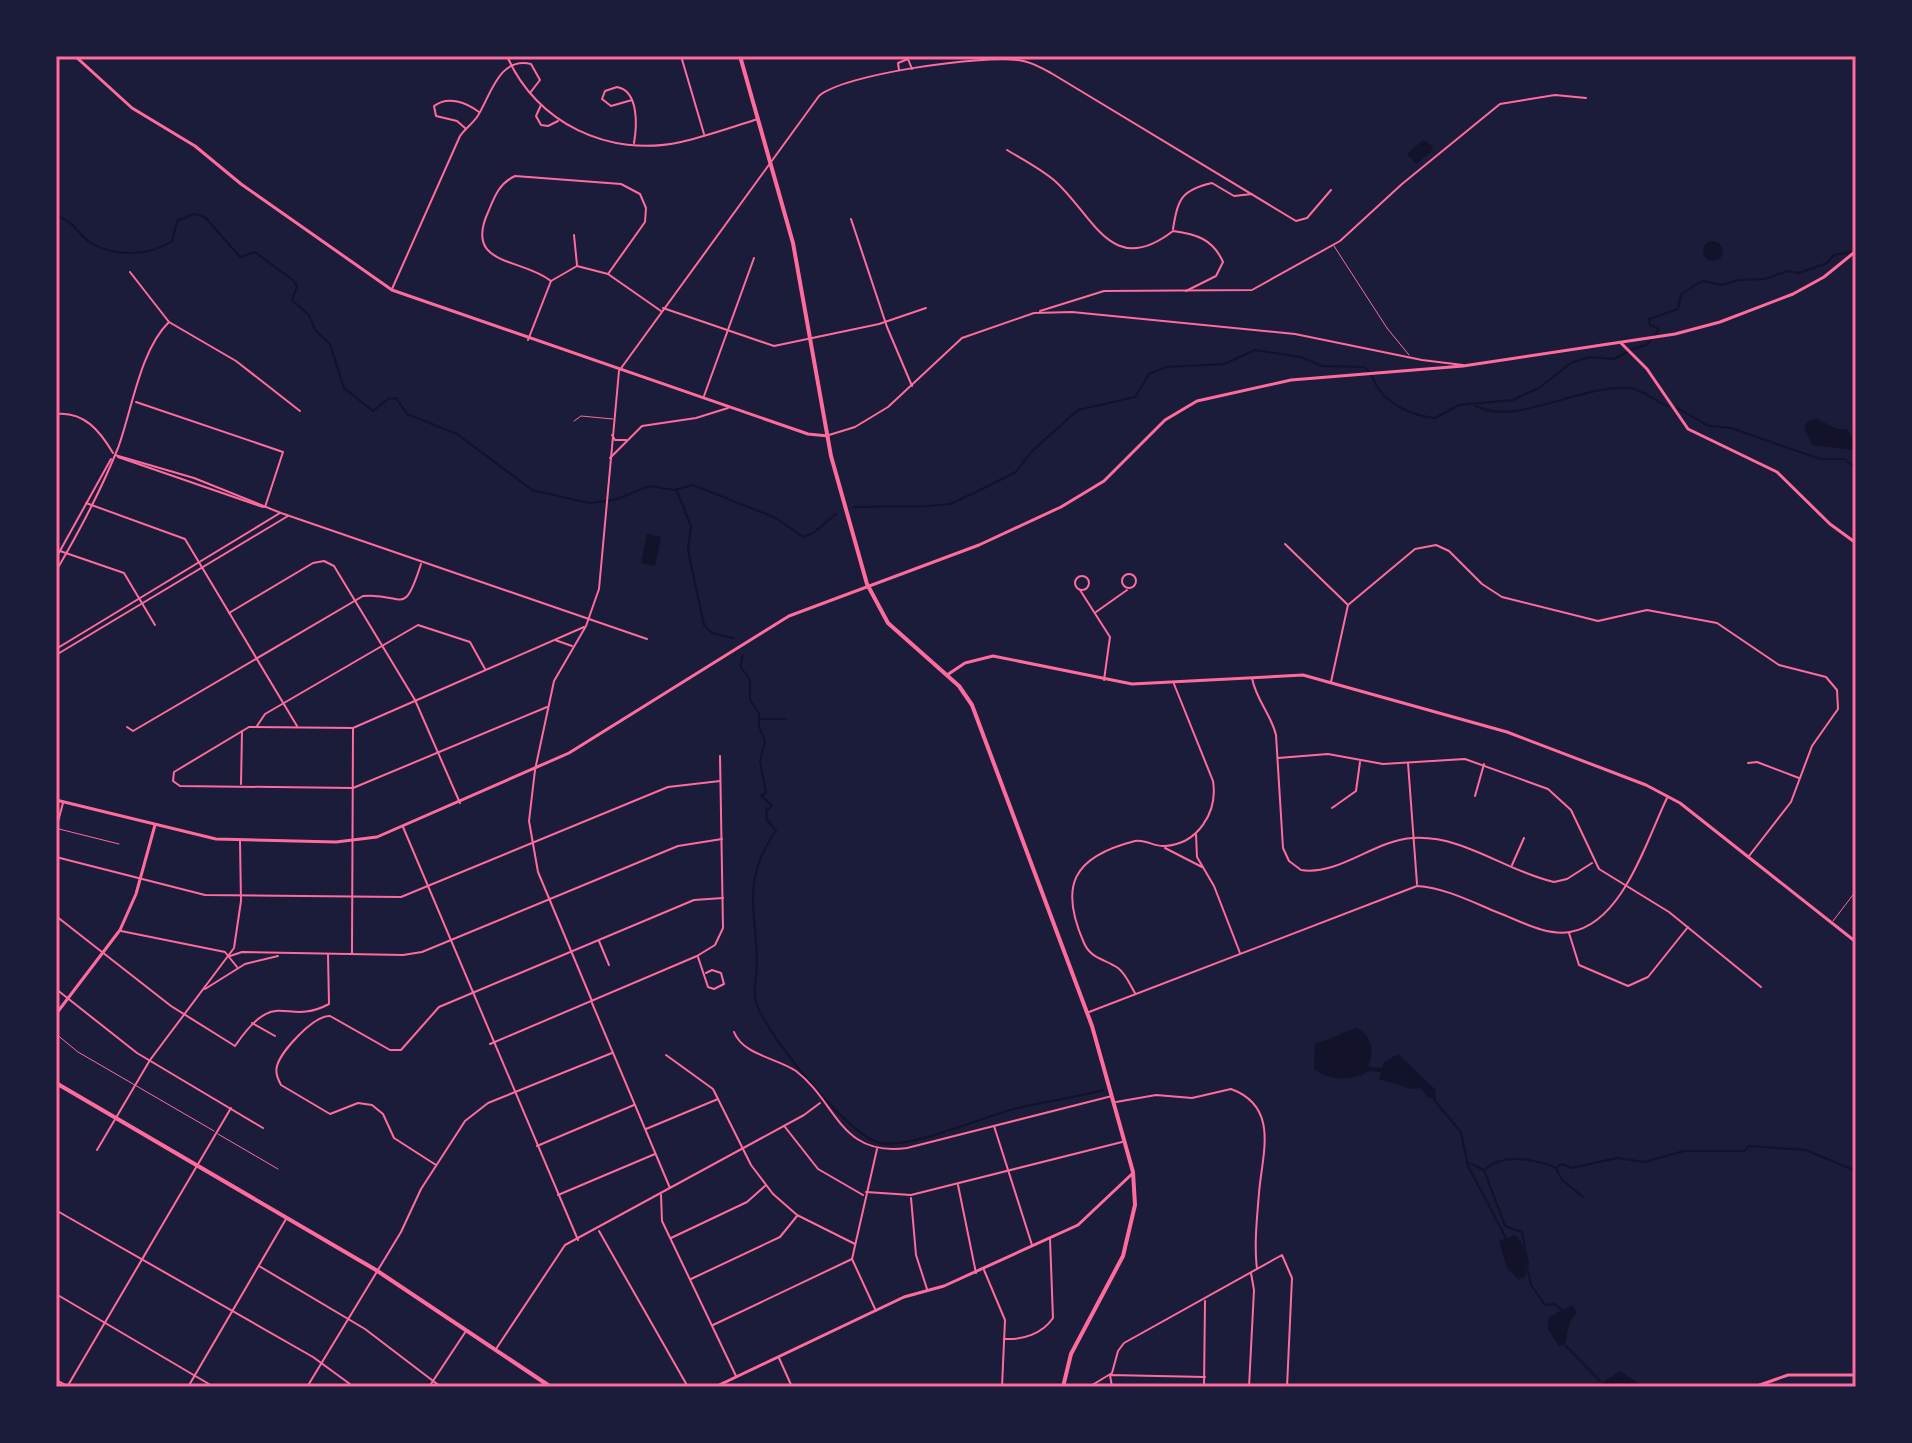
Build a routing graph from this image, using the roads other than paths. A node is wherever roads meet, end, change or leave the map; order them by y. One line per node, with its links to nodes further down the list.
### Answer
1 (75, 56): 32 (street)
2 (507, 56): 5 (street)
3 (681, 56): 16 (street)
4 (740, 56): 13 (main road)
5 (512, 67): 8 (street); 8 (street); 12 (street)
6 (912, 70): 7 (street); 7 (street); 21 (street)
7 (899, 72): 19 (street)
8 (530, 93): 11 (street)
9 (1586, 98): 25 (street)
10 (632, 100): 10 (street); 17 (street)
11 (541, 105): 14 (street); 14 (street)
12 (480, 112): 15 (street); 15 (street)
13 (758, 119): 16 (street); 19 (main road)
14 (559, 120): 17 (street)
15 (466, 129): 32 (street)
16 (704, 135): 17 (street)
17 (634, 145)
18 (1007, 150): 23 (street)
19 (770, 161): 35 (street); 40 (main road)
20 (1331, 190): 21 (street)
21 (1252, 194): 23 (street)
22 (851, 219): 38 (street)
23 (1173, 231): 33 (street)
24 (574, 235): 28 (street)
25 (1334, 246): 33 (street); 43 (lane)
26 (1856, 251): 42 (street)
27 (754, 258): 39 (street)
28 (577, 266): 30 (street); 31 (street)
29 (130, 272): 37 (street)
30 (608, 274): 31 (street); 35 (street)
31 (551, 281): 41 (street)
32 (392, 290): 41 (street)
33 (1184, 292): 36 (street)
34 (926, 308): 38 (street)
35 (662, 309): 39 (street); 45 (street)
36 (1034, 313): 43 (street); 46 (street)
37 (169, 322): 48 (street); 50 (street)
38 (885, 322): 40 (street); 46 (street)
39 (727, 330): 40 (street); 47 (street)
40 (812, 338): 55 (main road)
41 (528, 340): 45 (street)
42 (1621, 343): 44 (street); 64 (street)
43 (1410, 358): 44 (street)
44 (1467, 366): 73 (street)
45 (619, 371): 47 (street); 52 (street)
46 (912, 386): 55 (street)
47 (703, 399): 49 (street)
48 (134, 401): 57 (street); 61 (street)
49 (729, 407): 55 (street); 56 (street)
50 (300, 411)
51 (56, 414): 57 (street)
52 (613, 419): 53 (lane); 54 (street)
53 (574, 421)
54 (612, 435): 56 (street); 58 (street)
55 (828, 436): 73 (main road)
56 (627, 440): 58 (street)
57 (115, 455): 59 (street); 60 (street); 61 (street); 61 (street)
58 (610, 458): 82 (street)
59 (86, 503): 60 (street); 66 (street)
60 (91, 505): 67 (street); 70 (street)
61 (265, 507): 62 (street)
62 (281, 513): 63 (street); 70 (street)
63 (289, 516): 69 (street); 71 (street)
64 (1856, 543)
65 (1285, 544): 79 (street)
66 (60, 551): 67 (street); 68 (street)
67 (66, 553): 72 (street); 76 (street)
68 (56, 558)
69 (422, 561): 77 (street); 82 (street)
70 (199, 564): 71 (street); 76 (street)
71 (202, 569): 78 (street); 80 (street)
72 (56, 571)
73 (867, 584): 93 (main road); 113 (street)
74 (1128, 588): 81 (street)
75 (1080, 590): 81 (street)
76 (140, 599): 78 (street); 89 (street)
77 (355, 600): 80 (street); 87 (street); 91 (street)
78 (143, 604): 83 (street); 90 (street)
79 (1348, 605): 97 (street); 114 (street)
80 (229, 613): 91 (street)
81 (1095, 613): 95 (street)
82 (589, 619): 84 (street); 85 (street)
83 (155, 625)
84 (586, 626): 86 (street); 88 (street)
85 (647, 639)
86 (554, 640): 88 (street); 92 (street)
87 (382, 644): 92 (street); 98 (street); 99 (street)
88 (574, 647): 100 (street)
89 (56, 649)
90 (56, 655)
91 (257, 660): 99 (street); 101 (street)
92 (485, 670): 98 (street)
93 (947, 675): 95 (street); 176 (main road)
94 (1252, 678): 96 (street); 97 (street); 108 (street)
95 (1104, 680): 96 (street)
96 (1173, 682): 127 (street)
97 (1331, 682): 119 (street)
98 (415, 700): 104 (street); 106 (street)
99 (283, 704): 102 (street); 103 (street)
100 (548, 707): 106 (street); 113 (street)
101 (127, 727)
102 (256, 727): 103 (street); 105 (street)
103 (297, 728): 104 (street)
104 (353, 728): 117 (street)
105 (242, 731): 116 (street); 116 (street)
106 (439, 753): 117 (street); 122 (street)
107 (720, 756): 115 (street)
108 (1278, 758): 109 (street); 128 (street)
109 (1360, 761): 110 (street); 123 (street)
110 (1408, 762): 112 (street); 128 (street)
111 (1748, 763): 114 (street)
112 (1484, 764): 118 (street); 138 (street)
113 (535, 770): 122 (street); 134 (street)
114 (1800, 778): 136 (street)
115 (720, 781): 130 (street); 134 (street)
116 (241, 785): 117 (street)
117 (353, 788): 132 (street)
118 (1475, 796)
119 (1668, 796): 136 (street); 143 (street)
120 (56, 800): 121 (street)
121 (63, 802): 124 (street); 126 (street)
122 (460, 803): 125 (street)
123 (1332, 808)
124 (155, 825): 131 (street); 141 (street)
125 (403, 827): 132 (street); 144 (street)
126 (56, 829): 133 (lane)
127 (1197, 833): 135 (street); 140 (street)
128 (1414, 838): 139 (street); 142 (street)
129 (1524, 838): 139 (street)
130 (722, 839): 148 (street); 149 (street)
131 (240, 840): 132 (street); 146 (street)
132 (352, 841): 147 (street)
133 (119, 844)
134 (531, 845): 144 (street); 149 (street)
135 (1162, 847): 140 (street); 173 (street)
136 (1749, 856): 151 (street)
137 (56, 857): 141 (street)
138 (1593, 862): 139 (street); 143 (street)
139 (1512, 866)
140 (1203, 867): 162 (street)
141 (140, 879): 146 (street); 153 (street)
142 (1417, 886): 154 (street); 162 (street)
143 (1625, 886): 152 (street); 154 (street)
144 (428, 888): 147 (street); 156 (street)
145 (1856, 891): 151 (lane)
146 (240, 897): 147 (street); 164 (street)
147 (352, 897): 161 (street)
148 (723, 898): 155 (street); 165 (street)
149 (550, 899): 156 (street); 158 (street)
150 (56, 916): 159 (street)
151 (1832, 923): 157 (street)
152 (1688, 927): 154 (street); 169 (street)
153 (120, 930): 159 (street); 164 (street)
154 (1569, 932)
155 (598, 940): 158 (street); 166 (street)
156 (450, 941): 161 (street); 172 (street)
157 (1856, 942)
158 (571, 951): 172 (street); 175 (street)
159 (103, 953): 174 (street); 178 (street)
160 (328, 954): 161 (street); 163 (street); 179 (street)
161 (352, 954)
162 (1240, 954): 173 (street)
163 (283, 955): 164 (street); 167 (street)
164 (230, 956): 167 (street); 171 (street)
165 (697, 956): 168 (street); 175 (street)
166 (609, 965)
167 (237, 967): 171 (street)
168 (706, 973): 168 (street)
169 (1761, 987)
170 (56, 989): 174 (street)
171 (204, 990): 178 (street)
172 (473, 993): 183 (street); 209 (street)
173 (1135, 994): 176 (street)
174 (68, 998): 177 (street); 186 (street)
175 (592, 1001): 183 (street); 184 (street)
176 (1087, 1013): 190 (main road)
177 (56, 1014)
178 (184, 1014): 179 (street); 186 (street)
179 (251, 1022): 182 (street)
180 (734, 1032): 192 (street)
181 (56, 1034): 188 (lane)
182 (275, 1036)
183 (492, 1043): 189 (street)
184 (612, 1053): 189 (street); 194 (street)
185 (666, 1055): 191 (street)
186 (150, 1060): 188 (street); 195 (street)
187 (56, 1083): 196 (main road)
188 (134, 1086): 196 (street); 201 (lane)
189 (514, 1093): 203 (street); 209 (street)
190 (1113, 1095): 193 (main road); 198 (street)
191 (719, 1098): 200 (street); 206 (street)
192 (821, 1102): 197 (street); 204 (street)
193 (1115, 1102): 202 (main road); 233 (street)
194 (635, 1105): 200 (street); 203 (street)
195 (231, 1108): 199 (street); 201 (street)
196 (116, 1118): 205 (street); 208 (main road)
197 (784, 1126): 206 (street); 216 (street)
198 (994, 1126): 204 (street); 211 (street)
199 (263, 1128)
200 (646, 1129): 207 (street)
201 (216, 1132): 208 (street); 210 (lane)
202 (1126, 1141): 211 (street); 212 (main road)
203 (537, 1146): 217 (street)
204 (877, 1148): 216 (street)
205 (97, 1150)
206 (742, 1150): 214 (street); 215 (street)
207 (656, 1153): 215 (street); 217 (street)
208 (197, 1165): 222 (main road); 230 (street)
209 (436, 1165): 234 (street)
210 (278, 1169)
211 (1006, 1172): 213 (street); 228 (street)
212 (1133, 1172): 225 (street); 270 (main road)
213 (958, 1184): 219 (street); 236 (street)
214 (765, 1186): 221 (street); 224 (street)
215 (671, 1189): 218 (street)
216 (866, 1194): 219 (street); 227 (street)
217 (557, 1195): 226 (street)
218 (661, 1195): 223 (street); 224 (street)
219 (911, 1195): 238 (street)
220 (57, 1213): 230 (street)
221 (797, 1215): 227 (street); 237 (street)
222 (287, 1217): 231 (street); 234 (main road)
223 (598, 1230): 226 (street); 266 (street)
224 (670, 1239): 237 (street)
225 (1050, 1239): 228 (street); 247 (street)
226 (578, 1240): 248 (street)
227 (855, 1244): 229 (street)
228 (1033, 1246): 232 (street)
229 (852, 1259): 241 (street); 245 (street)
230 (142, 1260): 242 (street); 244 (street)
231 (259, 1266): 242 (street); 243 (street)
232 (984, 1269): 236 (street); 247 (street)
233 (1257, 1269): 235 (street); 275 (street)
234 (376, 1270): 243 (street); 246 (main road)
235 (1251, 1272): 240 (street); 274 (street)
236 (976, 1273): 238 (street)
237 (690, 1280): 245 (street)
238 (927, 1290): 241 (street)
239 (56, 1294): 244 (street)
240 (1205, 1300): 251 (street); 255 (street)
241 (876, 1311): 249 (street)
242 (233, 1312): 250 (street); 253 (street)
243 (348, 1318): 250 (street); 257 (street)
244 (105, 1323): 253 (street); 258 (street)
245 (712, 1326): 254 (street)
246 (467, 1330): 248 (main road); 257 (street)
247 (1004, 1339): 269 (street)
248 (496, 1349): 265 (main road)
249 (778, 1357): 254 (street); 268 (street)
250 (321, 1363): 261 (street); 262 (street)
251 (1110, 1375): 255 (street); 271 (street); 272 (street)
252 (1856, 1375): 276 (street)
253 (194, 1376): 259 (street); 260 (street)
254 (736, 1377): 267 (street)
255 (1205, 1377): 273 (street)
256 (56, 1380): 258 (street)
257 (433, 1381): 263 (street); 264 (street)
258 (68, 1387)
259 (188, 1387)
260 (214, 1387)
261 (307, 1387)
262 (354, 1387)
263 (429, 1387)
264 (441, 1387)
265 (551, 1387)
266 (688, 1387)
267 (715, 1387)
268 (792, 1387)
269 (1002, 1387)
270 (1063, 1387)
271 (1089, 1387)
272 (1112, 1387)
273 (1204, 1387)
274 (1249, 1387)
275 (1287, 1387)
276 (1754, 1387)

